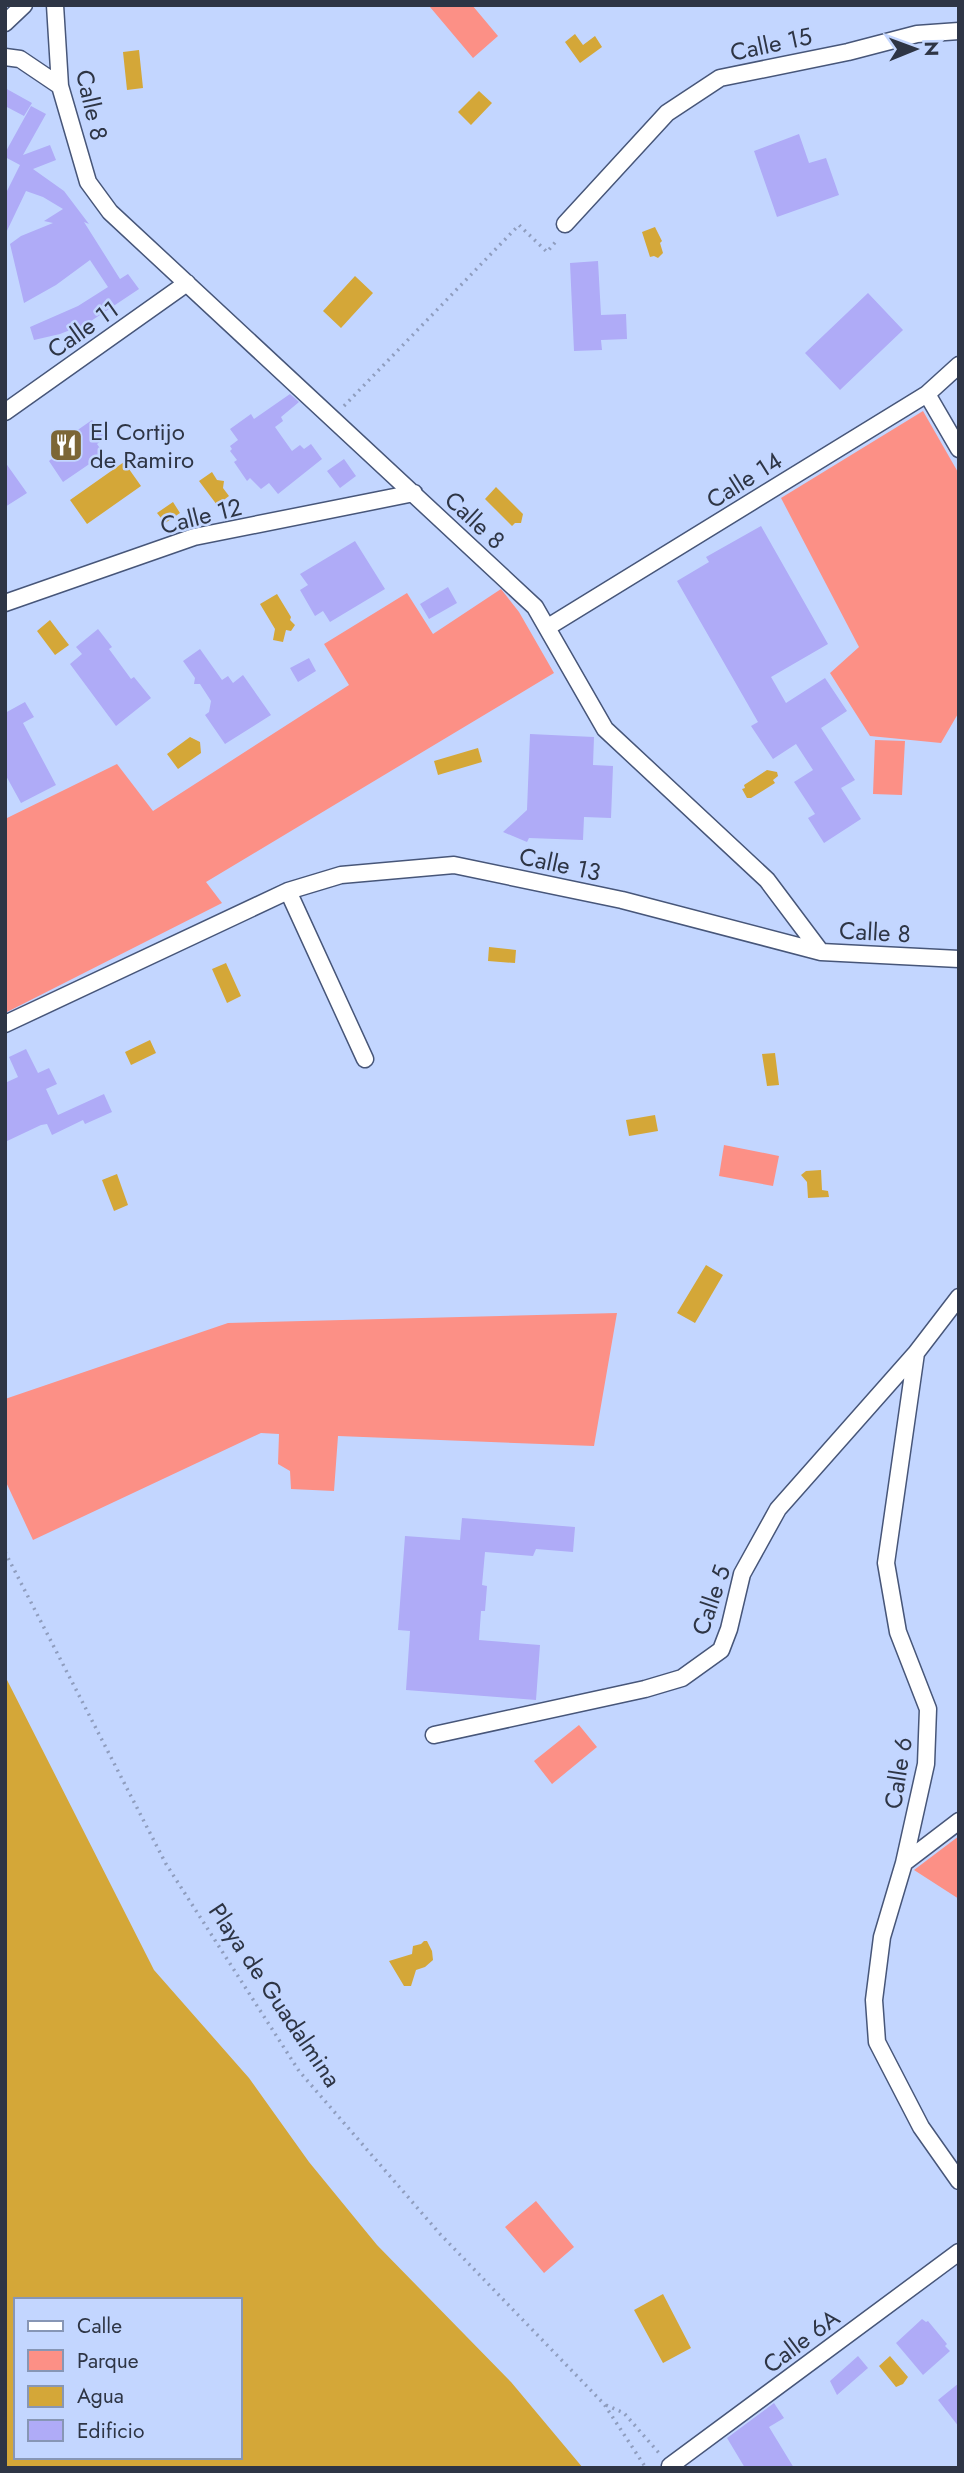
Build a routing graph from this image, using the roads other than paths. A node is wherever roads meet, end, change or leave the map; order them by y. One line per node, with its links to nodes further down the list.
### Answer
1 (24, 5): 3 (street)
2 (55, 5): 6 (street, Calle 8)
3 (5, 23)
4 (959, 31): 7 (street, Calle 15)
5 (5, 57): 6 (street)
6 (60, 86): 8 (street, Calle 8)
7 (565, 224)
8 (187, 283): 11 (street, Calle 11); 13 (street, Calle 8)
9 (959, 365): 10 (street, Calle 14)
10 (928, 394): 12 (street); 15 (street, Calle 14)
11 (5, 412)
12 (959, 449)
13 (414, 493): 14 (street, Calle 12); 15 (street, Calle 8)
14 (5, 603)
15 (548, 627): 17 (street, Calle 8)
16 (288, 891): 17 (street, Calle 13); 19 (street, Calle 13); 20 (street)
17 (821, 952): 18 (street, Calle 8)
18 (959, 959)
19 (5, 1024)
20 (365, 1059)
21 (959, 1297): 22 (street, Calle 5)
22 (916, 1353): 23 (street, Calle 5); 25 (street, Calle 6)
23 (434, 1735)
24 (959, 1821): 25 (street)
25 (904, 1863): 26 (street, Calle 6)
26 (959, 2182)
27 (959, 2252): 28 (street, Calle 6A)
28 (670, 2466)

